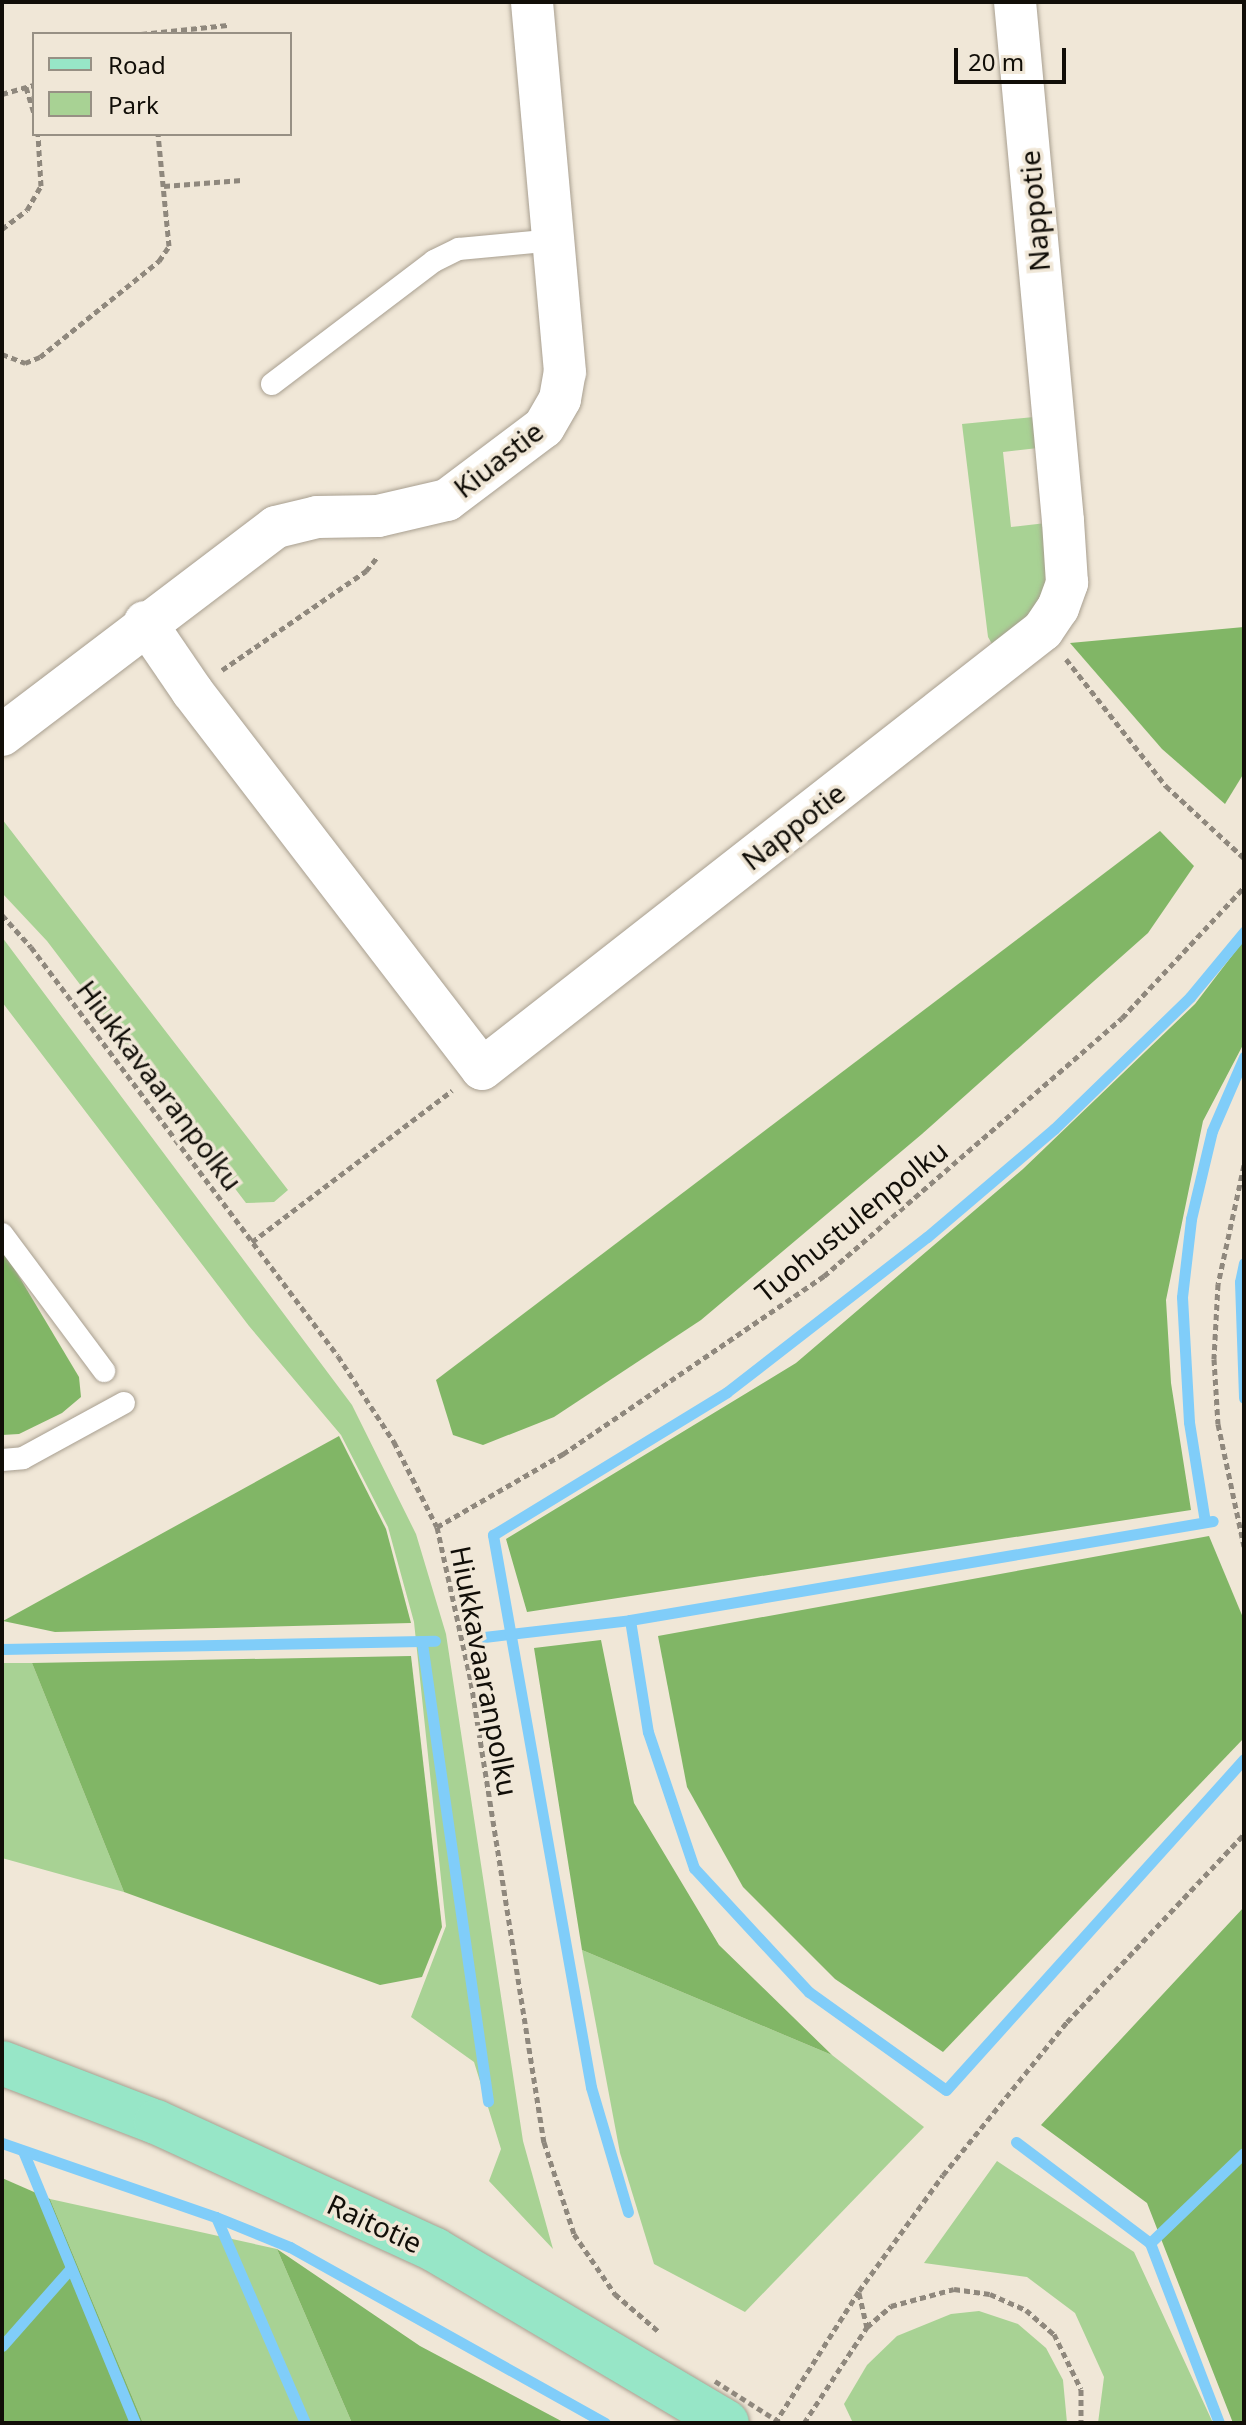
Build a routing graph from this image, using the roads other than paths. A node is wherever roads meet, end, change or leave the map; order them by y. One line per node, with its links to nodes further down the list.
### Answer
1 (532, 2): 3 (street, Kiuastie)
2 (1015, 2): 5 (street, Nappotie)
3 (555, 240): 4 (lane); 5 (street, Kiuastie)
4 (272, 384)
5 (145, 622): 6 (street, Kiuastie)
6 (2, 735)
7 (2, 1234): 8 (lane)
8 (104, 1371)
9 (124, 1403): 10 (lane)
10 (2, 1460)
11 (2, 2063): 12 (main road, Raitotie)
12 (710, 2394)

